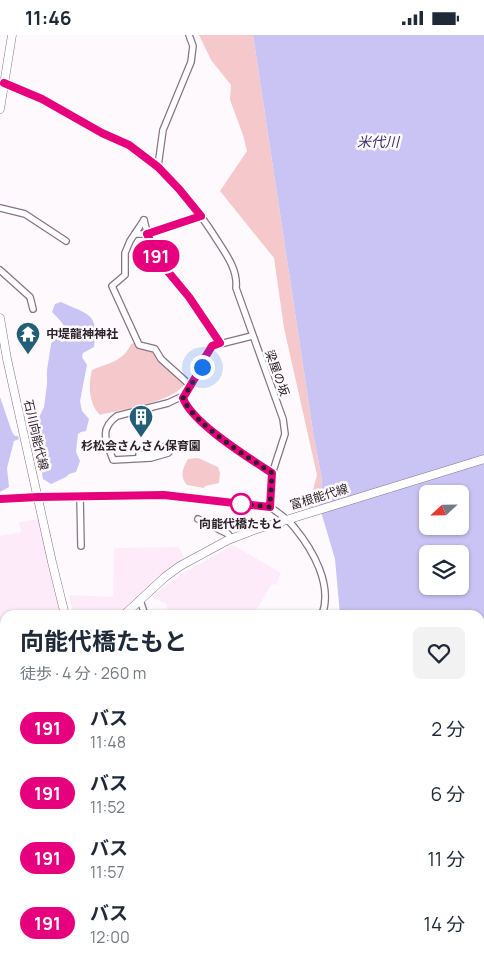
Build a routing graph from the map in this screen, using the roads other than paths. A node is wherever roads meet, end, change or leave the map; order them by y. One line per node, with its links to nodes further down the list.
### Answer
1 (12, 35): 3 (main road)
2 (189, 35): 5 (street)
3 (2, 82): 4 (main road); 5 (street, 梁屋の坂)
4 (0, 109)
5 (158, 167): 7 (street, 梁屋の坂)
6 (0, 208): 10 (street)
7 (201, 216): 9 (street); 14 (street, 梁屋の坂)
8 (135, 234): 9 (street); 9 (street); 16 (street)
9 (147, 234): 15 (street)
10 (66, 241)
11 (0, 270): 12 (street)
12 (33, 309)
13 (0, 318): 22 (main road, 石川向能代線)
14 (252, 336): 15 (street); 20 (street, 梁屋の坂)
15 (220, 343): 16 (street)
16 (191, 386): 17 (street)
17 (184, 395): 18 (street); 20 (street)
18 (112, 458): 18 (street)
19 (484, 459): 26 (main road, 富根能代線)
20 (272, 473): 24 (street, 梁屋の坂)
21 (80, 496): 22 (street); 24 (street); 28 (street)
22 (38, 497): 23 (street); 30 (main road, 石川向能代線)
23 (0, 499)
24 (270, 507): 26 (street)
25 (198, 519): 27 (street)
26 (286, 519): 27 (main road, 富根能代線); 33 (street)
27 (232, 539): 29 (main road, 富根能代線)
28 (81, 546)
29 (140, 600): 31 (main road, 富根能代線); 32 (street)
30 (64, 610)
31 (129, 610)
32 (143, 610)
33 (324, 610)

